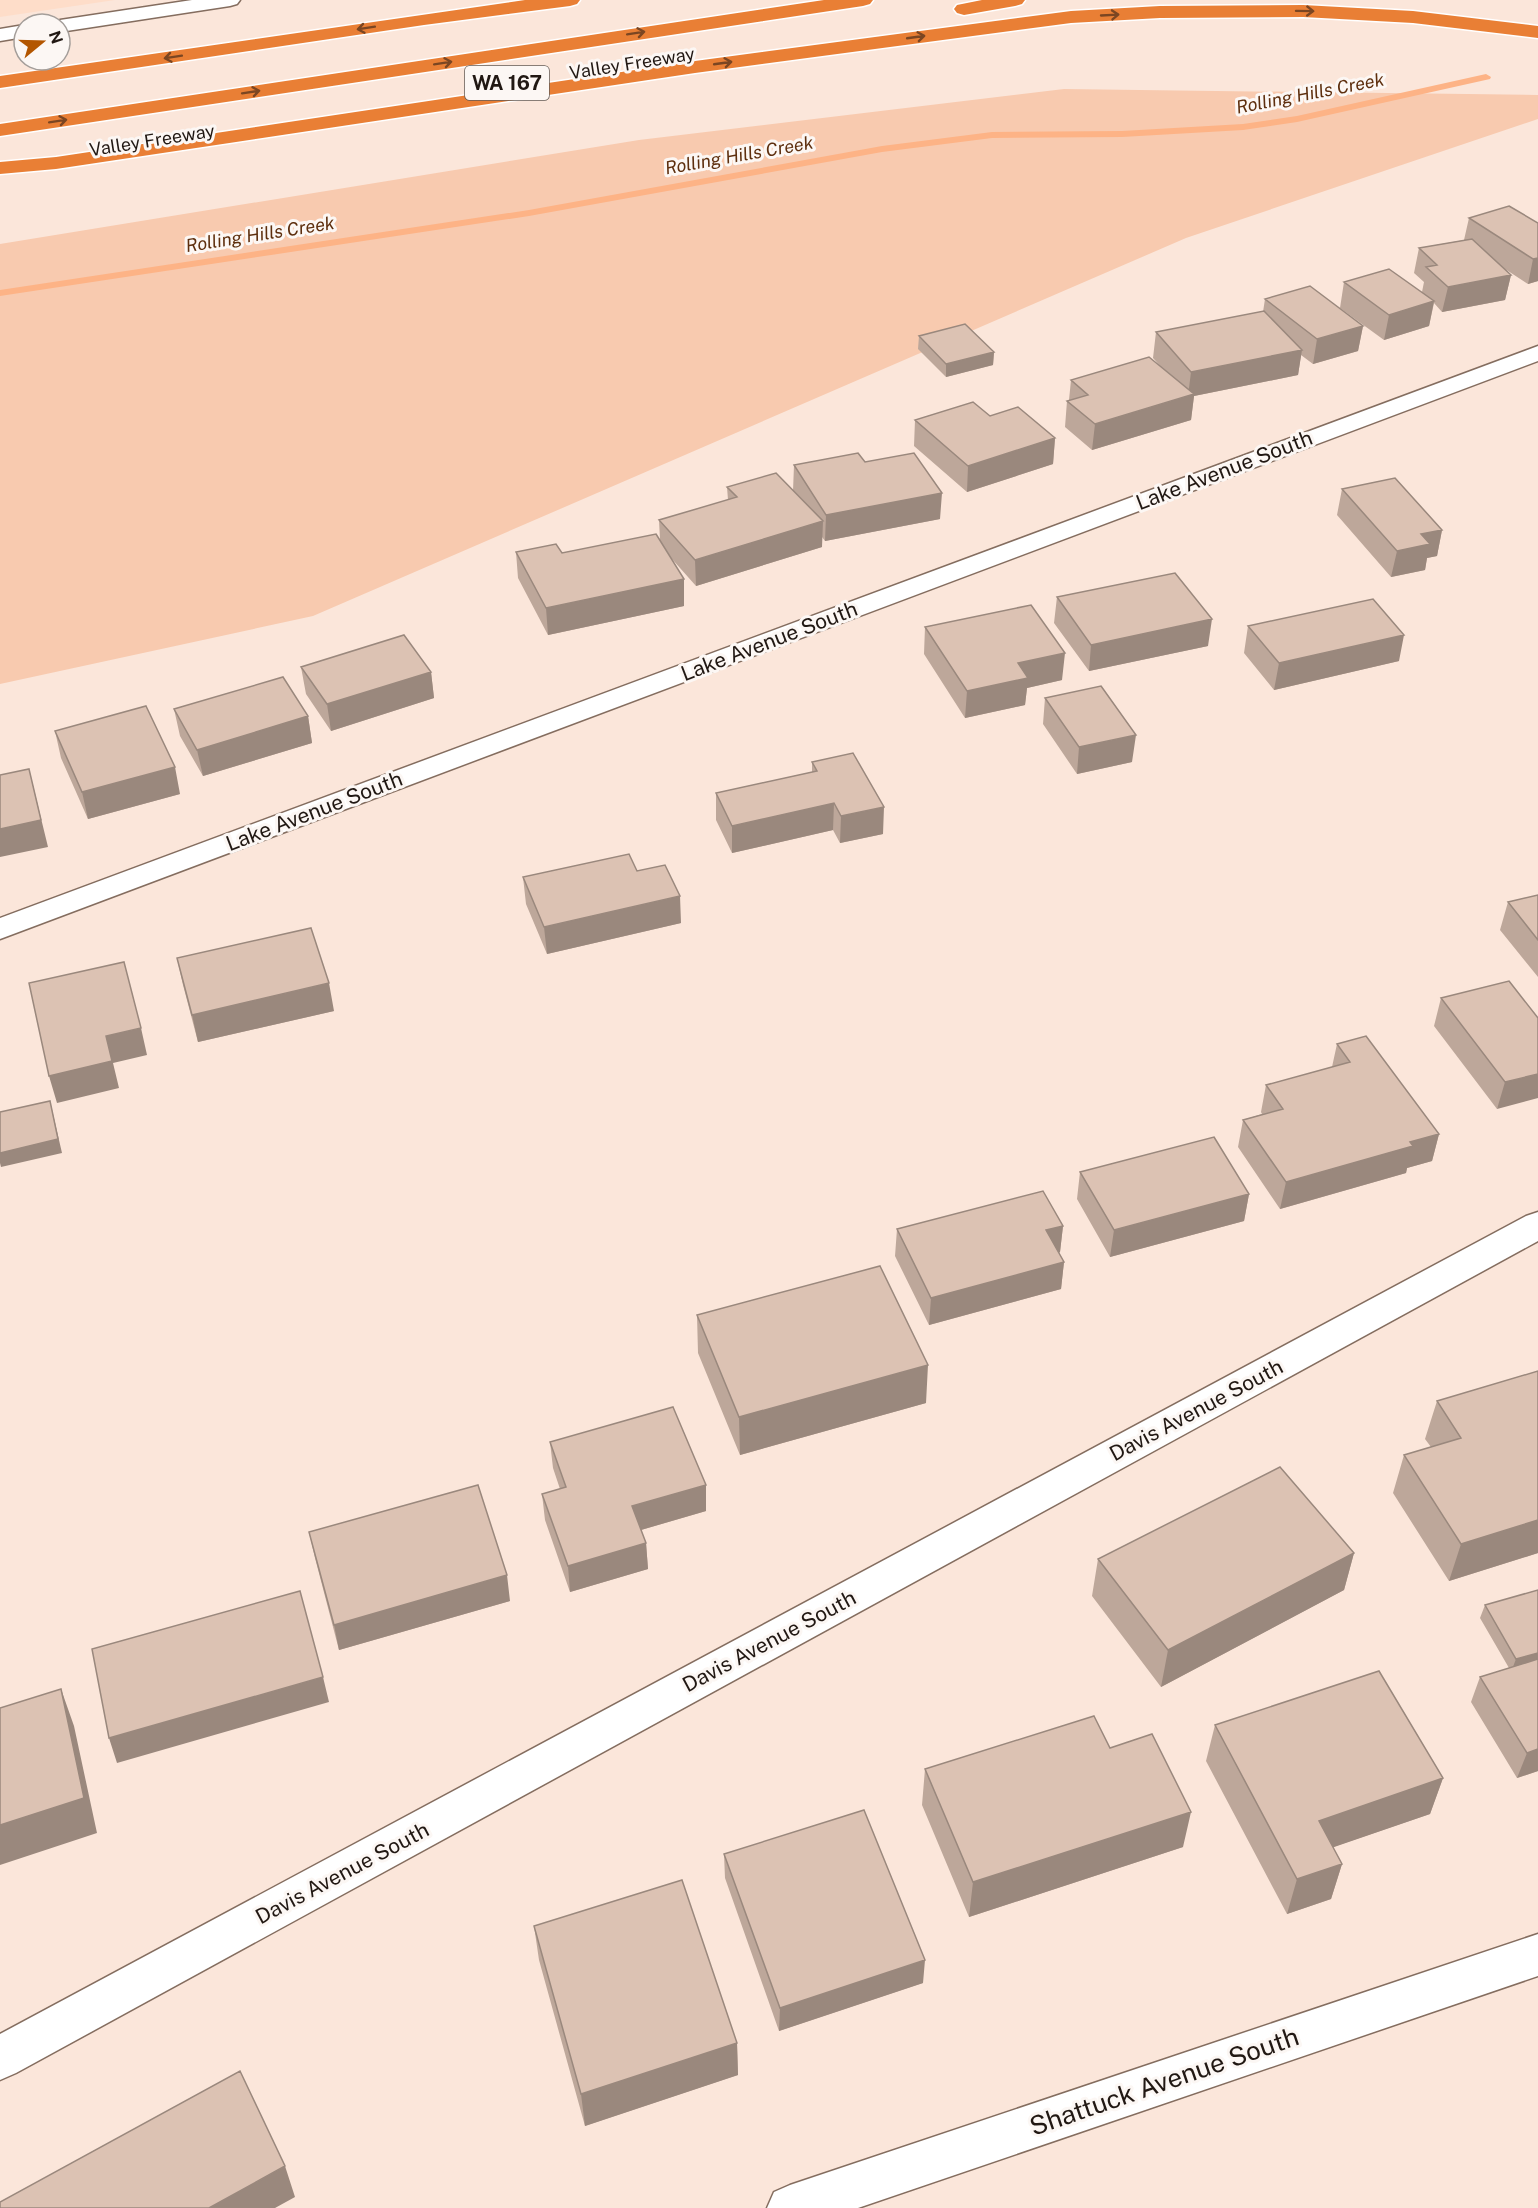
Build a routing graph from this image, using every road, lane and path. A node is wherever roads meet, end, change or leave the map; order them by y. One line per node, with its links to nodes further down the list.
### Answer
1 (230, 0): 10 (street)
2 (501, 0): 8 (highway)
3 (570, 0): 8 (highway)
4 (863, 0): 14 (highway, one-way to 4)
5 (1015, 0): 6 (highway)
6 (946, 12)
7 (620, 17): 13 (highway)
8 (424, 19): 12 (highway, one-way to 12)
9 (875, 23): 15 (highway, Valley Freeway / WA 167)
10 (72, 24)
11 (1538, 32): 15 (highway, one-way to 11)
12 (0, 82)
13 (0, 110)
14 (0, 130)
15 (0, 166)
16 (1538, 353): 17 (street, Lake Avenue South)
17 (0, 929)
18 (1538, 1224): 20 (street, Davis Avenue South)
19 (1538, 1955): 21 (street, Shattuck Avenue South)
20 (0, 2058)
21 (790, 2208)

